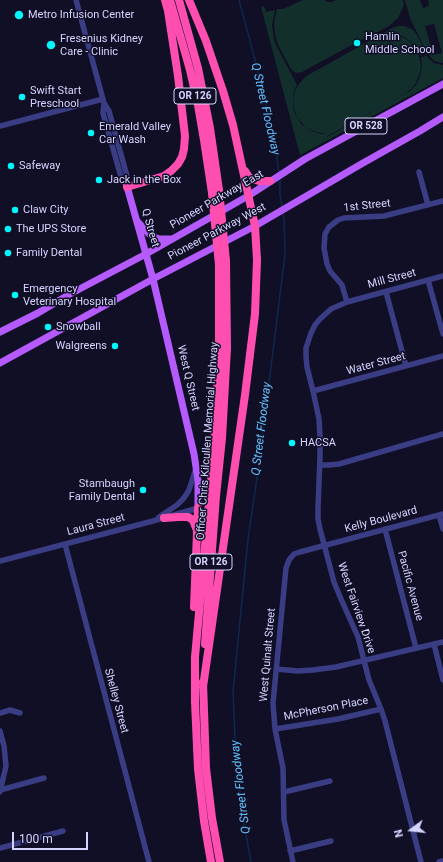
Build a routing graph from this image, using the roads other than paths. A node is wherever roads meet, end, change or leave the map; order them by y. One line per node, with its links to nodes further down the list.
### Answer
1 (76, 0): 7 (street, Q Street)
2 (165, 0): 13 (highway)
3 (170, 0): 14 (highway, Officer Chris Kilcullen Memorial Highway / OR 126)
4 (179, 0): 14 (highway, Officer Chris Kilcullen Memorial Highway / OR 126)
5 (189, 0): 10 (highway)
6 (443, 84): 12 (main road, Pioneer Parkway East / OR 528)
7 (103, 101): 9 (street); 13 (street, Q Street)
8 (443, 117): 19 (main road, Pioneer Parkway West / OR 528)
9 (0, 126)
10 (242, 165): 12 (highway); 15 (highway)
11 (419, 172): 17 (street)
12 (270, 181): 15 (main road, Pioneer Parkway East / OR 528)
13 (126, 185): 18 (main road, Q Street)
14 (216, 192): 22 (highway, Officer Chris Kilcullen Memorial Highway / OR 126, bridge)
15 (248, 196): 19 (highway); 20 (main road, Pioneer Parkway East / OR 528)
16 (443, 201): 17 (street, 1st Street)
17 (428, 205): 27 (street, 1st Street)
18 (137, 221): 20 (main road); 21 (main road, Q Street)
19 (255, 226): 24 (main road, Pioneer Parkway West / OR 528); 54 (highway)
20 (172, 239): 21 (main road, Pioneer Parkway East / OR 528)
21 (146, 254): 24 (main road, Q Street); 28 (main road, Pioneer Parkway East)
22 (222, 263): 50 (highway, Officer Chris Kilcullen Memorial Highway / OR 126); 54 (highway, Officer Chris Kilcullen Memorial Highway / OR 126)
23 (443, 276): 25 (street, Mill Street)
24 (153, 279): 31 (main road, Pioneer Parkway West); 36 (main road, West Q Street)
25 (428, 280): 26 (street, Mill Street); 29 (street)
26 (386, 292): 27 (street, Mill Street); 32 (street)
27 (347, 302): 33 (street, West Fairview Drive)
28 (0, 332)
29 (443, 334)
30 (443, 356): 32 (street, Water Street)
31 (0, 363)
32 (406, 366): 33 (street, Water Street)
33 (313, 391): 35 (street, West Fairview Drive)
34 (443, 434): 35 (street)
35 (320, 465): 45 (street, West Fairview Drive)
36 (197, 466): 37 (main road, West Q Street); 40 (street)
37 (198, 508): 39 (street, Laura Street); 43 (highway)
38 (441, 514): 41 (street, Kelly Boulevard); 42 (street)
39 (164, 518): 40 (street, Laura Street); 43 (highway)
40 (153, 521): 44 (street, Laura Street)
41 (385, 529): 45 (street, Kelly Boulevard); 49 (street, Pacific Avenue)
42 (443, 529)
43 (197, 530): 50 (highway)
44 (65, 544): 46 (street, Laura Street); 69 (street, Shelley Street)
45 (324, 545): 51 (street, West Fairview Drive); 52 (street, West Quinalt Street)
46 (0, 562)
47 (443, 642): 48 (street)
48 (434, 644): 49 (street); 53 (street)
49 (416, 648): 51 (street)
50 (195, 657): 70 (highway, Officer Chris Kilcullen Memorial Highway / OR 126)
51 (364, 660): 52 (street); 55 (street, West Fairview Drive)
52 (276, 669): 58 (street, West Quinalt Street)
53 (443, 680)
54 (203, 687): 71 (highway, Officer Chris Kilcullen Memorial Highway / OR 126)
55 (381, 709): 58 (street, McPherson Place); 73 (street, West Fairview Drive)
56 (0, 713): 57 (street)
57 (20, 713)
58 (275, 729): 63 (street, West Quinalt Street)
59 (0, 731): 62 (street)
60 (44, 778): 62 (street)
61 (330, 781): 63 (street)
62 (0, 790)
63 (284, 792): 67 (street, West Quinalt Street)
64 (63, 832): 66 (street)
65 (331, 841): 67 (street)
66 (0, 848)
67 (290, 851): 72 (street, West Quinalt Street)
68 (443, 861): 74 (street)
69 (149, 862)
70 (211, 862)
71 (220, 862)
72 (293, 862)
73 (421, 862)
74 (439, 862)

